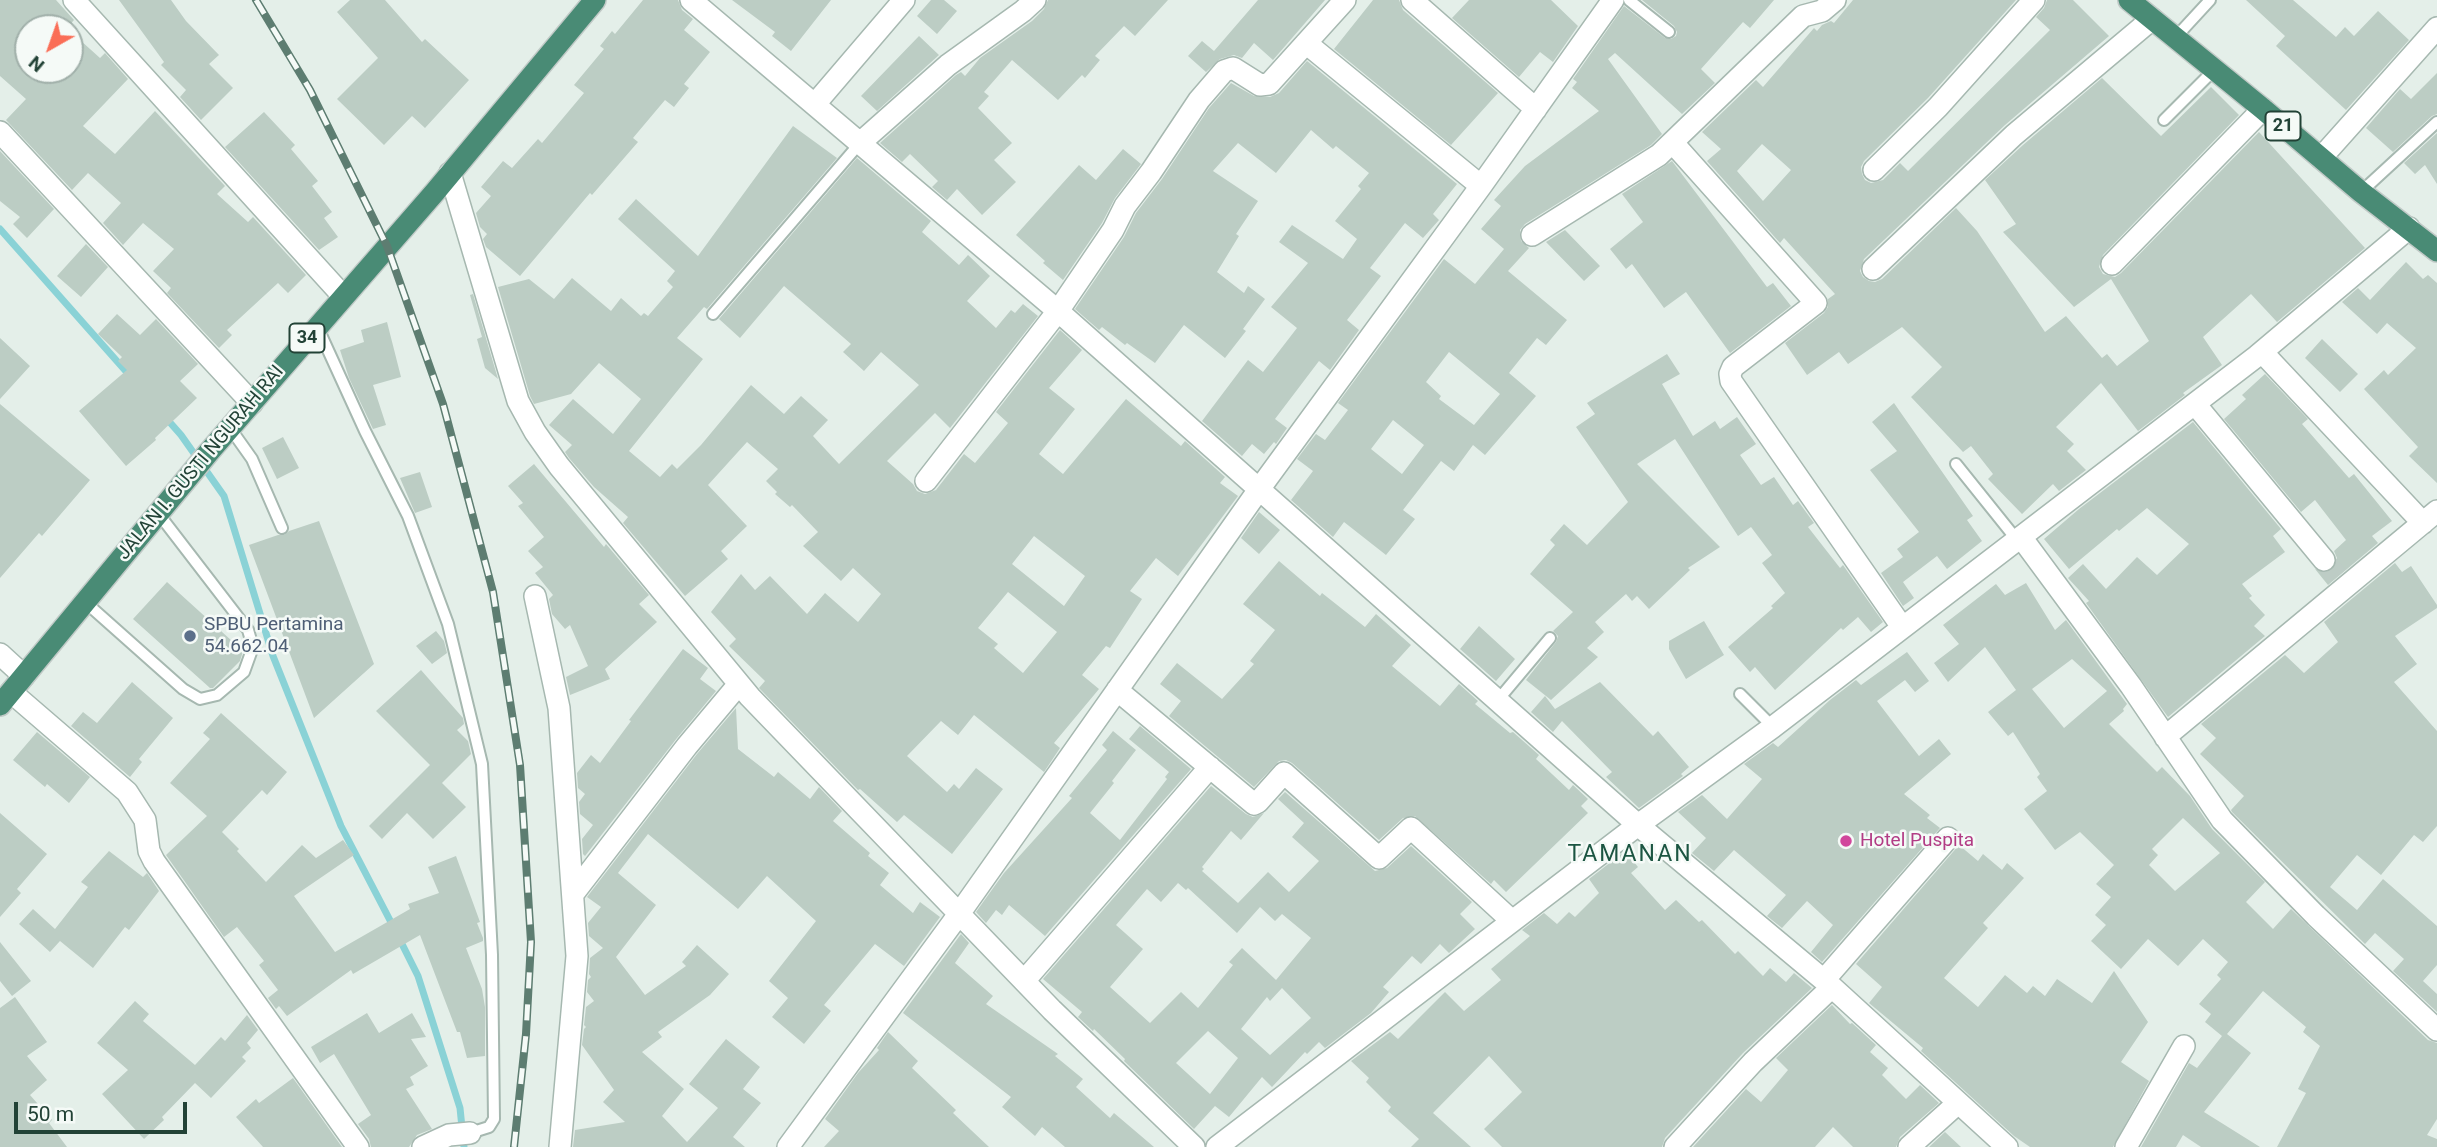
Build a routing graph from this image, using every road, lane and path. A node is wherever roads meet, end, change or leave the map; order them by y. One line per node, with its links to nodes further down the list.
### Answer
1 (74, 0): 38 (street)
2 (595, 0): 30 (highway, JALAN I. GUSTI NGURAH RAI)
3 (691, 0): 20 (street)
4 (904, 0): 20 (street)
5 (1035, 0): 26 (street)
6 (1345, 0): 18 (street)
7 (1412, 0): 21 (street)
8 (1613, 0): 21 (street)
9 (1629, 0): 16 (lane)
10 (1835, 0): 27 (street)
11 (2034, 0): 29 (street)
12 (2129, 0): 14 (highway, 21)
13 (2210, 0): 17 (lane)
14 (2152, 19): 17 (highway, 21); 37 (street)
15 (2437, 28): 28 (street)
16 (1669, 32)
17 (2175, 38): 19 (highway, 21)
18 (1306, 43): 31 (street); 39 (street)
19 (2214, 70): 22 (highway, 21); 23 (lane)
20 (815, 104): 26 (street)
21 (1536, 109): 31 (street)
22 (2263, 109): 28 (highway, 21); 36 (street)
23 (2164, 120)
24 (2437, 122): 32 (lane)
25 (0, 132): 43 (street)
26 (860, 143): 39 (street); 40 (lane)
27 (1674, 143): 34 (street); 56 (street)
28 (2321, 158): 32 (highway, 21)
29 (1874, 170)
30 (450, 173): 38 (highway, JALAN I. GUSTI NGURAH RAI / 34); 59 (street)
31 (1481, 186): 48 (street)
32 (2361, 192): 33 (highway, 21)
33 (2409, 228): 35 (highway, 21); 42 (street)
34 (1532, 235)
35 (2437, 251)
36 (2112, 264)
37 (1873, 270)
38 (343, 296): 41 (highway, JALAN I. GUSTI NGURAH RAI / 34)
39 (1058, 311): 47 (street); 48 (street)
40 (713, 314)
41 (317, 326): 43 (highway, JALAN I. GUSTI NGURAH RAI / 34); 77 (lane)
42 (2262, 352): 44 (street); 50 (street)
43 (252, 403): 45 (highway, JALAN I. GUSTI NGURAH RAI / 34)
44 (2195, 404): 52 (street); 53 (street)
45 (230, 428): 49 (highway, JALAN I. GUSTI NGURAH RAI / 34); 51 (lane)
46 (1956, 464): 52 (lane)
47 (926, 481)
48 (1260, 488): 60 (street); 63 (street)
49 (158, 513): 55 (highway, JALAN I. GUSTI NGURAH RAI); 55 (lane)
50 (2430, 517): 65 (street)
51 (282, 528)
52 (2019, 538): 56 (street); 65 (street)
53 (2324, 560)
54 (535, 596): 69 (street)
55 (84, 601): 61 (highway, JALAN I. GUSTI NGURAH RAI)
56 (1902, 627): 64 (street)
57 (1550, 638): 63 (lane)
58 (0, 654): 61 (street)
59 (739, 684): 69 (street); 70 (street)
60 (1117, 690): 66 (street); 70 (street)
61 (11, 691): 78 (street)
62 (1740, 694): 64 (lane)
63 (1498, 700): 67 (street)
64 (1773, 727): 67 (street)
65 (2165, 737): 74 (street)
66 (1210, 767): 71 (street); 72 (street)
67 (1638, 825): 71 (street); 73 (street)
68 (1948, 838): 73 (street)
69 (573, 894): 80 (street)
70 (959, 914): 72 (street); 81 (street)
71 (1512, 921): 83 (street)
72 (1024, 981): 82 (street)
73 (1828, 984): 76 (street); 84 (street)
74 (2437, 1030)
75 (2184, 1046): 87 (street)
76 (1958, 1103): 85 (street); 86 (street)
77 (457, 1138): 79 (street)
78 (358, 1147)
79 (423, 1147)
80 (560, 1147)
81 (788, 1147)
82 (1194, 1147)
83 (1217, 1147)
84 (1675, 1147)
85 (1909, 1147)
86 (2007, 1147)
87 (2126, 1147)

